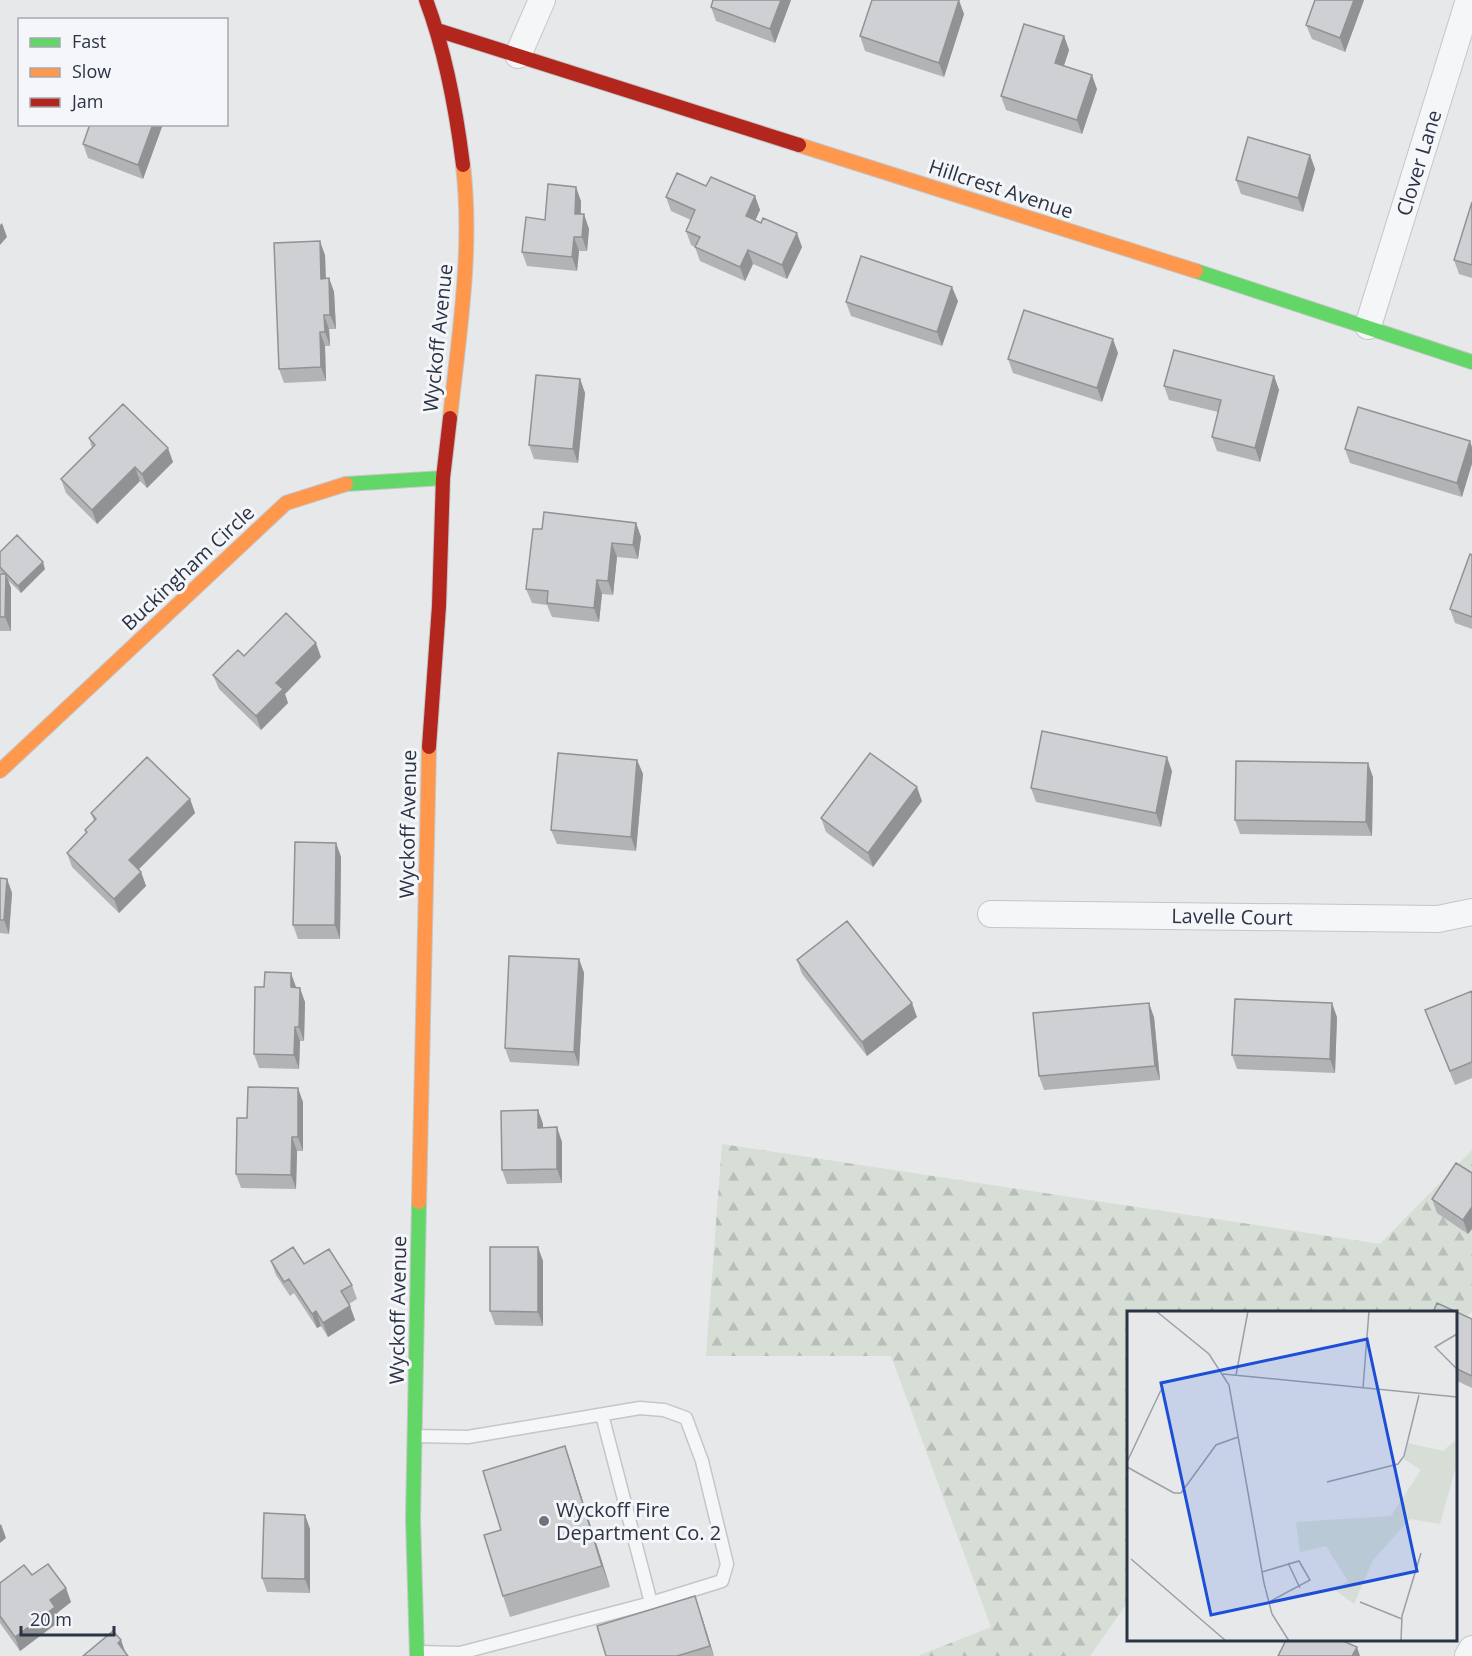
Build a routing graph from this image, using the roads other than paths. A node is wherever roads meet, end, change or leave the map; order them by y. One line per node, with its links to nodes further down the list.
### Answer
1 (426, 0): 4 (main road, Wyckoff Avenue)
2 (542, 0): 5 (street)
3 (1469, 0): 6 (street, Clover Lane)
4 (437, 30): 5 (main road, Hillcrest Avenue); 8 (main road, Wyckoff Avenue)
5 (518, 55): 6 (main road, Hillcrest Avenue)
6 (1368, 326): 7 (main road, Hillcrest Avenue)
7 (1472, 362)
8 (443, 478): 9 (main road, Buckingham Circle); 13 (main road, Wyckoff Avenue)
9 (0, 771)
10 (1472, 912): 11 (street, Lavelle Court)
11 (991, 914)
12 (602, 1414): 13 (lane); 14 (lane); 14 (lane)
13 (415, 1436): 16 (main road, Wyckoff Avenue)
14 (651, 1603): 16 (lane)
15 (1472, 1649): 17 (street)
16 (417, 1654)
17 (1468, 1656)

